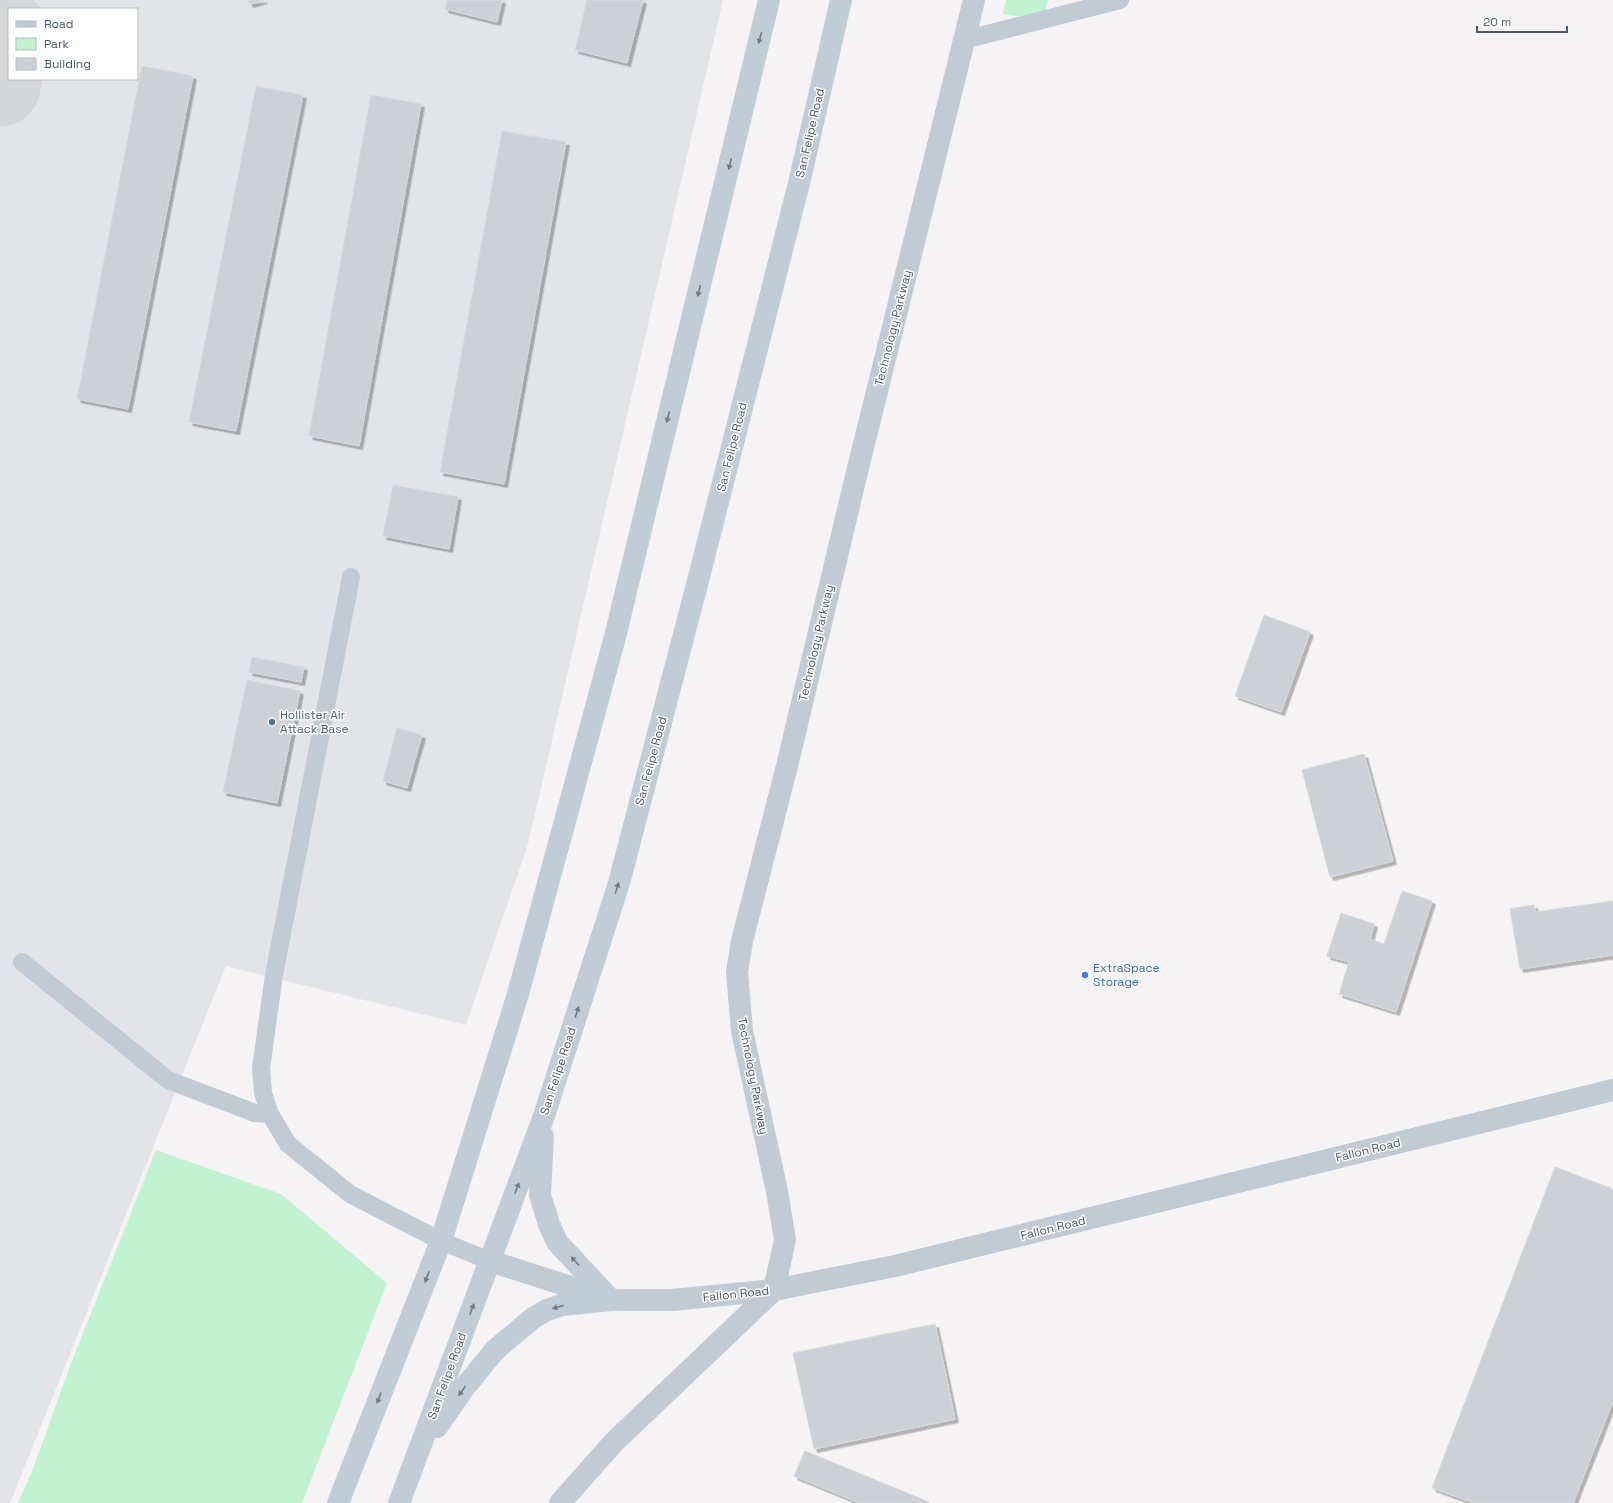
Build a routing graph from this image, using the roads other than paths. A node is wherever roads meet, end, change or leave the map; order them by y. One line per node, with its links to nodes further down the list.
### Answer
1 (769, 0): 12 (main road, one-way to 12)
2 (840, 0): 11 (main road, San Felipe Road, one-way to 2)
3 (974, 0): 6 (street, Technology Parkway)
4 (1120, 0): 5 (lane)
5 (1090, 4): 6 (lane)
6 (964, 40): 14 (street, Technology Parkway)
7 (351, 577): 10 (lane)
8 (22, 962): 10 (lane)
9 (1613, 1090): 14 (street, Fallon Road)
10 (270, 1114): 12 (lane)
11 (544, 1116): 13 (main road, San Felipe Road, one-way to 11); 15 (main road, one-way to 11)
12 (441, 1241): 13 (lane); 17 (main road, one-way to 17)
13 (490, 1262): 15 (street, Fallon Road); 16 (main road, San Felipe Road, one-way to 13)
14 (774, 1290): 15 (street, Fallon Road); 19 (street)
15 (611, 1300): 16 (main road, one-way to 16)
16 (418, 1455): 18 (main road, San Felipe Road)
17 (338, 1503)
18 (399, 1503)
19 (560, 1503)

